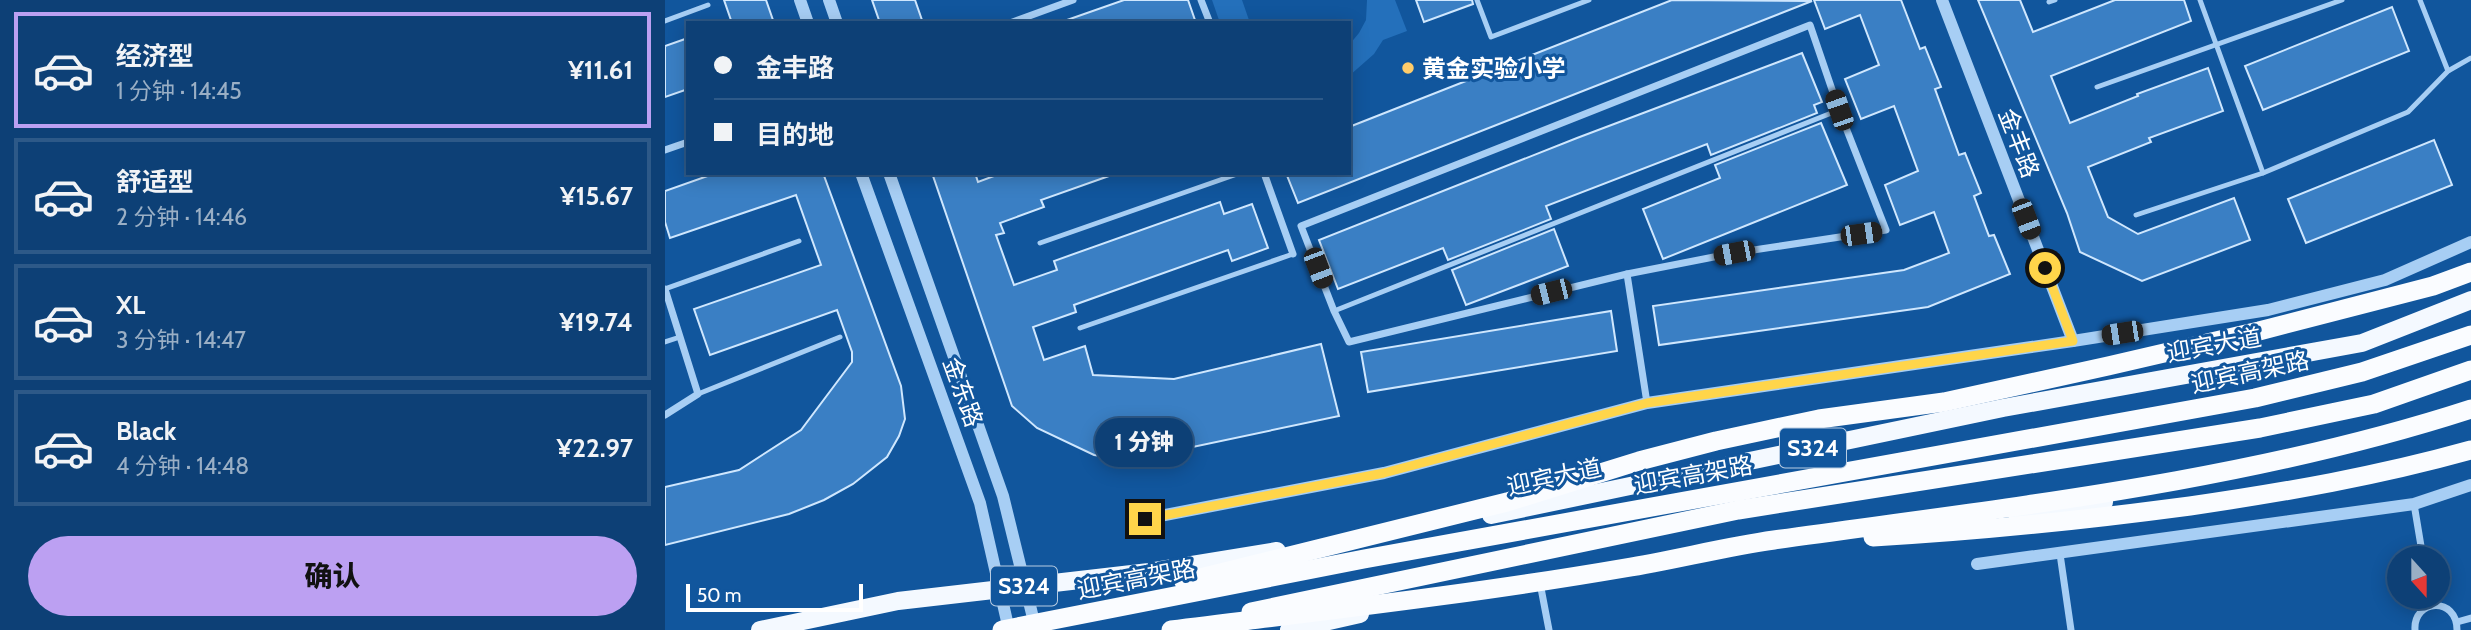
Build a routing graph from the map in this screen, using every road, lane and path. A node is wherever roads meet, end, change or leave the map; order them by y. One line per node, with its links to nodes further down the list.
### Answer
1 (800, 0): 13 (street)
2 (829, 0): 14 (street)
3 (1073, 0): 15 (street)
4 (1201, 0): 16 (street)
5 (1477, 0): 6 (lane)
6 (1589, 0)
7 (1942, 0): 43 (street, 金丰路)
8 (2200, 0): 17 (lane)
9 (2342, 0): 17 (lane)
10 (2420, 0): 19 (lane)
11 (708, 5): 12 (lane)
12 (665, 21)
13 (807, 21)
14 (836, 21)
15 (1015, 21)
16 (1209, 21)
17 (2216, 45): 20 (lane); 24 (lane)
18 (2471, 58): 19 (lane)
19 (2448, 71): 24 (lane)
20 (2097, 87)
21 (1839, 110): 35 (street); 38 (lane); 38 (street)
22 (686, 143): 23 (street)
23 (665, 150)
24 (2263, 173): 29 (lane)
25 (862, 175): 60 (street, 金东路)
26 (890, 175): 59 (street, 金东路)
27 (1234, 175): 32 (lane)
28 (1265, 175): 33 (street)
29 (2136, 215)
30 (799, 241): 36 (lane)
31 (2471, 242): 43 (street)
32 (1040, 243)
33 (1293, 254): 39 (lane)
34 (2471, 272): 65 (highway, bridge)
35 (1627, 274): 38 (street); 47 (street)
36 (665, 289): 41 (street)
37 (2471, 300): 59 (main road, 迎宾大道 / S324)
38 (1334, 311)
39 (1080, 328)
40 (2471, 335): 65 (highway, 迎宾高架路, bridge)
41 (680, 337): 44 (lane); 46 (street)
42 (840, 337): 46 (lane)
43 (2073, 341): 47 (street)
44 (665, 342)
45 (2471, 370): 68 (highway, 迎宾高架路, bridge)
46 (698, 394): 49 (street)
47 (1647, 403): 53 (street)
48 (2471, 409): 54 (highway, bridge); 58 (main road)
49 (665, 415)
50 (2471, 450): 54 (highway, bridge)
51 (2471, 485): 52 (street)
52 (2414, 504): 55 (street); 56 (street)
53 (1145, 519)
54 (1743, 544): 69 (highway, bridge)
55 (2421, 546)
56 (2060, 554): 57 (street); 72 (street)
57 (1977, 564)
58 (1538, 575): 70 (main road); 71 (street)
59 (1025, 586): 60 (main road, 迎宾大道 / S324); 65 (street, 金东路)
60 (1000, 589): 65 (street, 金东路); 66 (main road, 迎宾大道 / S324)
61 (2426, 609): 73 (street)
62 (2448, 609): 64 (street)
63 (2471, 618): 64 (street)
64 (2457, 626)
65 (1023, 628): 67 (highway, 迎宾高架路, bridge)
66 (760, 630)
67 (1002, 630)
68 (1164, 630)
69 (1171, 630)
70 (1289, 630)
71 (1549, 630)
72 (2071, 630)
73 (2415, 630)

